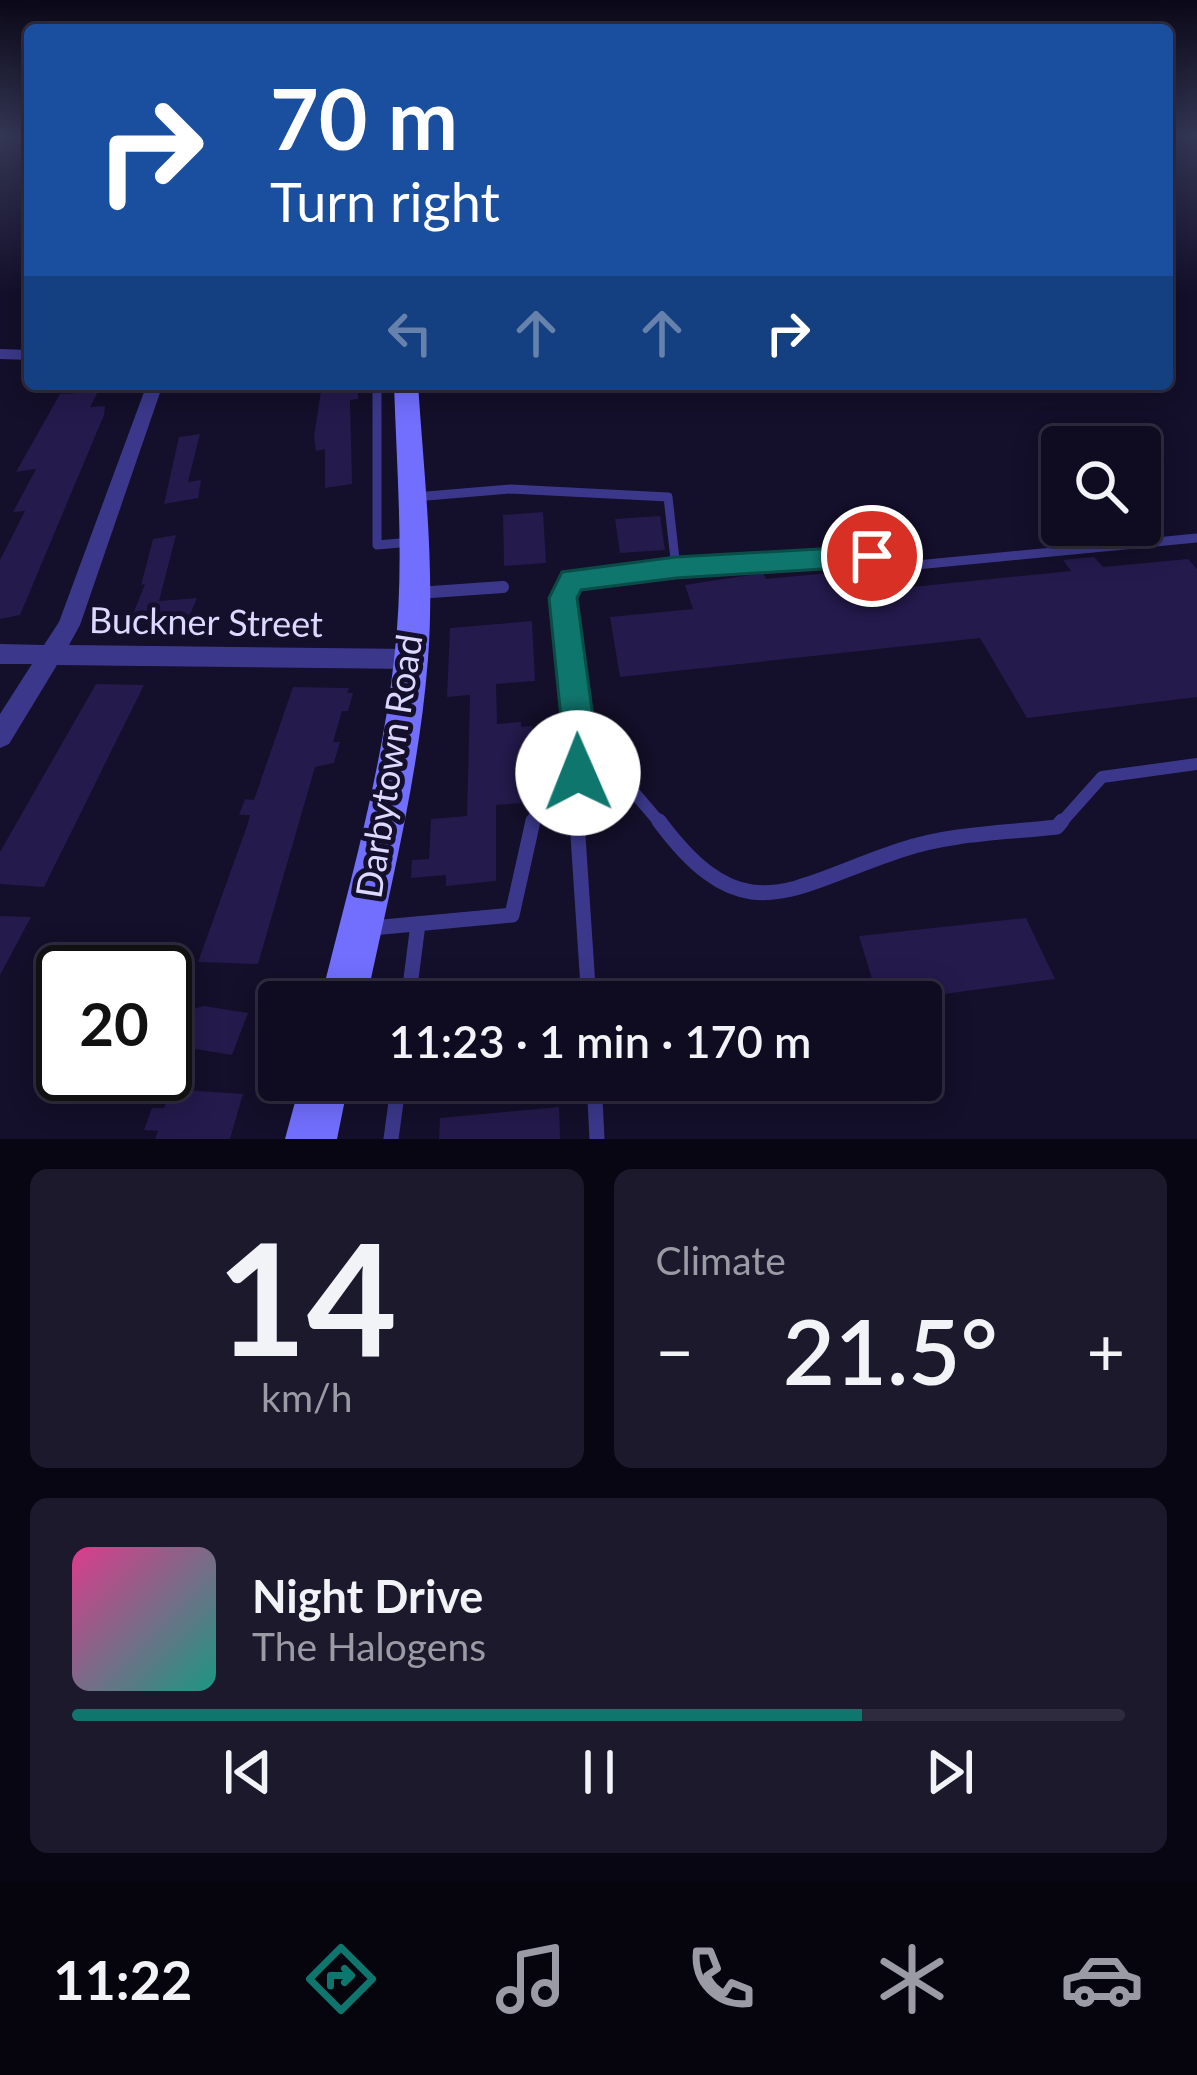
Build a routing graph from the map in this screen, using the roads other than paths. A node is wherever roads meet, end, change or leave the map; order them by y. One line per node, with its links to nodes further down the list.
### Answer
1 (153, 390): 9 (street)
2 (392, 394): 3 (main road, Darbytown Road)
3 (400, 487): 5 (lane); 7 (main road, Darbytown Road)
4 (1197, 538): 5 (lane)
5 (676, 568): 12 (lane)
6 (503, 587): 7 (lane)
7 (413, 593): 10 (main road, Darbytown Road)
8 (0, 654): 9 (street, Buckner Street)
9 (53, 655): 10 (street, Buckner Street); 11 (street)
10 (411, 659): 15 (main road, Darbytown Road)
11 (0, 736)
12 (581, 748): 13 (lane); 14 (lane); 18 (lane)
13 (1197, 764)
14 (418, 924): 15 (lane); 17 (lane)
15 (360, 930): 16 (main road, Darbytown Road)
16 (348, 981)
17 (411, 981)
18 (588, 981)
19 (320, 1101): 22 (main road)
20 (396, 1101): 23 (lane)
21 (595, 1101): 24 (lane)
22 (311, 1139)
23 (391, 1139)
24 (597, 1139)

